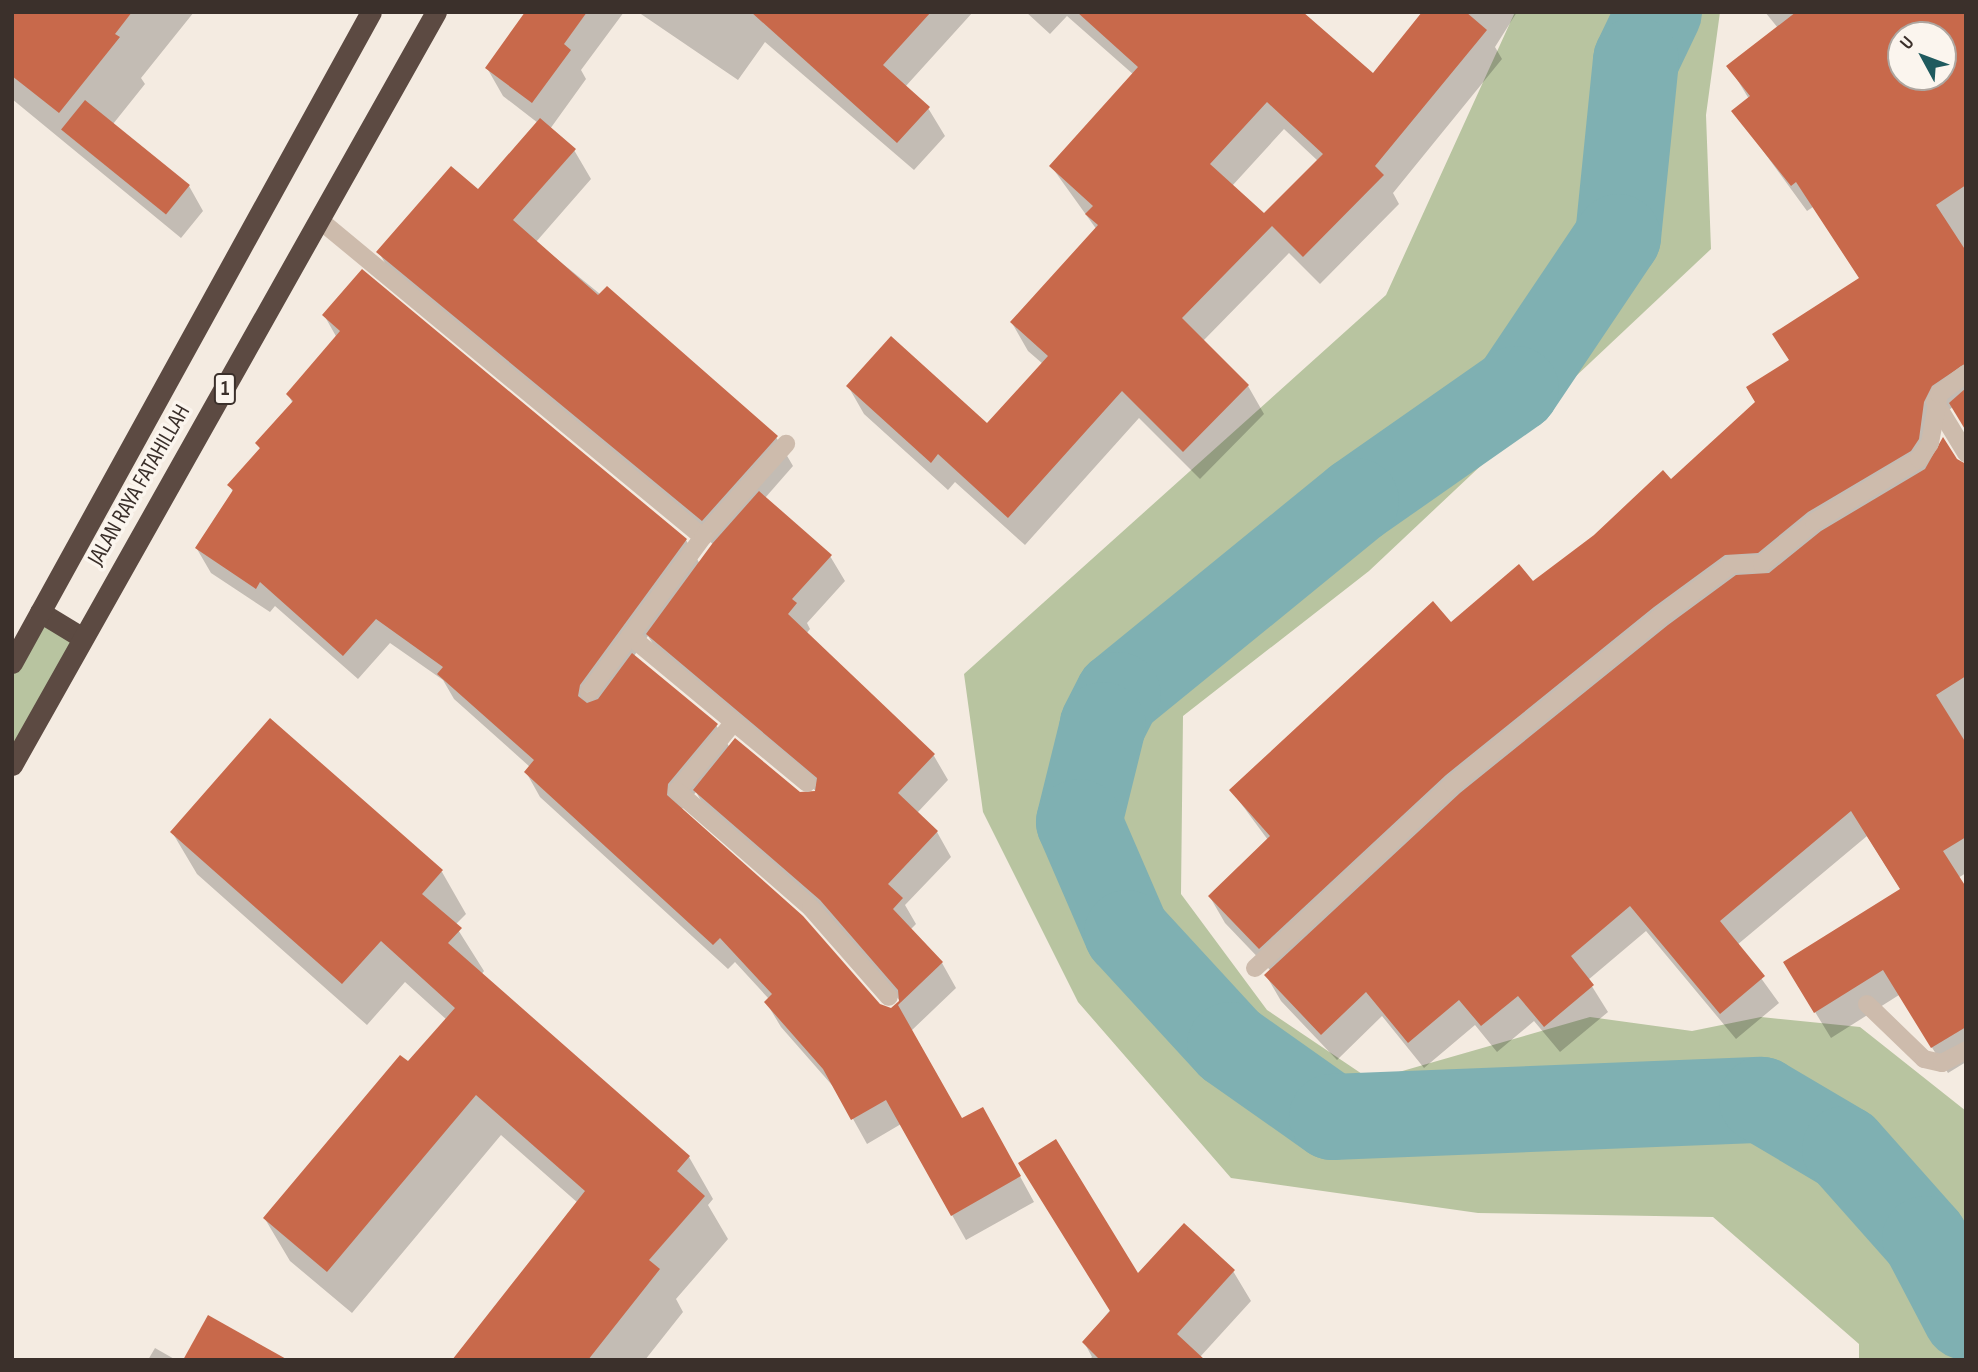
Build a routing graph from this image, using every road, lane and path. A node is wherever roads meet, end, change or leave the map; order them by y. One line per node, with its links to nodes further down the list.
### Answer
1 (372, 12): 9 (highway, JALAN RAYA FATAHILLAH)
2 (436, 12): 3 (highway, JALAN RAYA FATAHILLAH / 1)
3 (321, 222): 8 (street); 11 (highway, JALAN RAYA FATAHILLAH / 1)
4 (1966, 374): 5 (street)
5 (1935, 402): 7 (street); 17 (street)
6 (786, 444): 8 (street)
7 (1966, 453)
8 (703, 537): 10 (street)
9 (40, 612): 11 (highway); 12 (highway, JALAN RAYA FATAHILLAH)
10 (630, 636): 13 (street); 14 (street)
11 (83, 638): 15 (highway, JALAN RAYA FATAHILLAH / 1)
12 (12, 663)
13 (589, 692)
14 (734, 722): 16 (street); 18 (street)
15 (12, 765)
16 (807, 783)
17 (1255, 968)
18 (889, 997)
19 (1867, 1004): 20 (street)
20 (1966, 1050)

